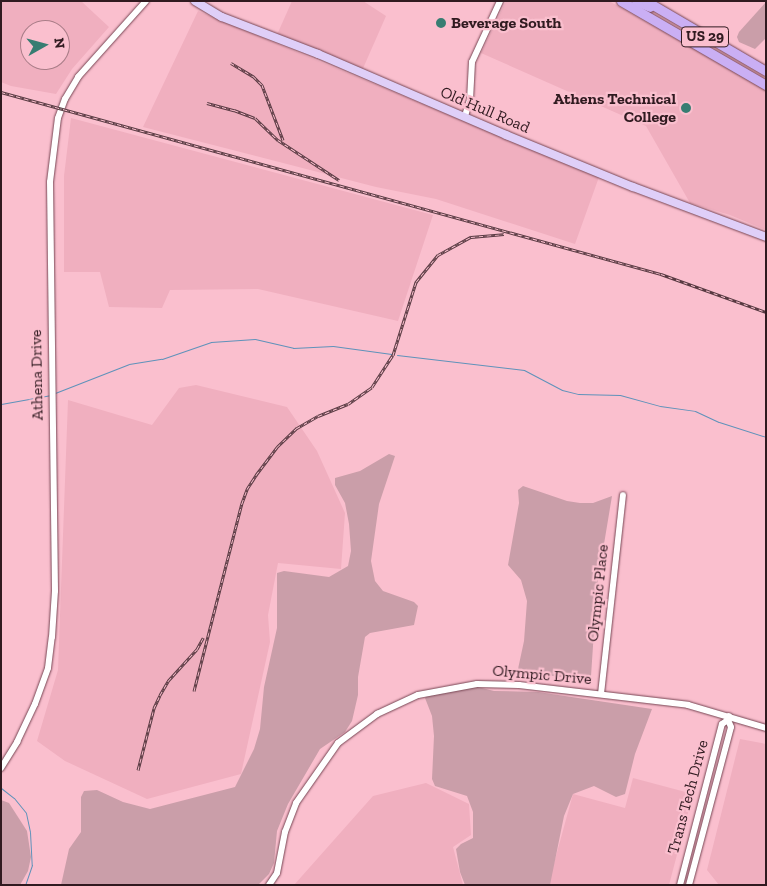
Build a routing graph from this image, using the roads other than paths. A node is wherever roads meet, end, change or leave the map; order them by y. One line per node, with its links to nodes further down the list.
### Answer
1 (146, 1): 18 (street, Athena Drive)
2 (195, 1): 12 (main road, Old Hull Road)
3 (500, 1): 12 (street)
4 (621, 1): 8 (highway, US 29)
5 (636, 1): 7 (highway)
6 (646, 1): 7 (highway, US 29)
7 (660, 10): 9 (highway, US 29)
8 (715, 57): 10 (highway); 11 (highway, US 29)
9 (766, 70)
10 (766, 77)
11 (766, 84)
12 (465, 116): 13 (main road, Old Hull Road)
13 (766, 237)
14 (623, 495): 15 (street, Olympic Place)
15 (601, 694): 16 (street, Olympic Drive); 19 (street, Olympic Drive)
16 (729, 718): 17 (street, Olympic Drive); 20 (street, Trans Tech Drive); 21 (street, Trans Tech Drive)
17 (766, 728)
18 (1, 768)
19 (269, 885)
20 (680, 885)
21 (689, 885)

